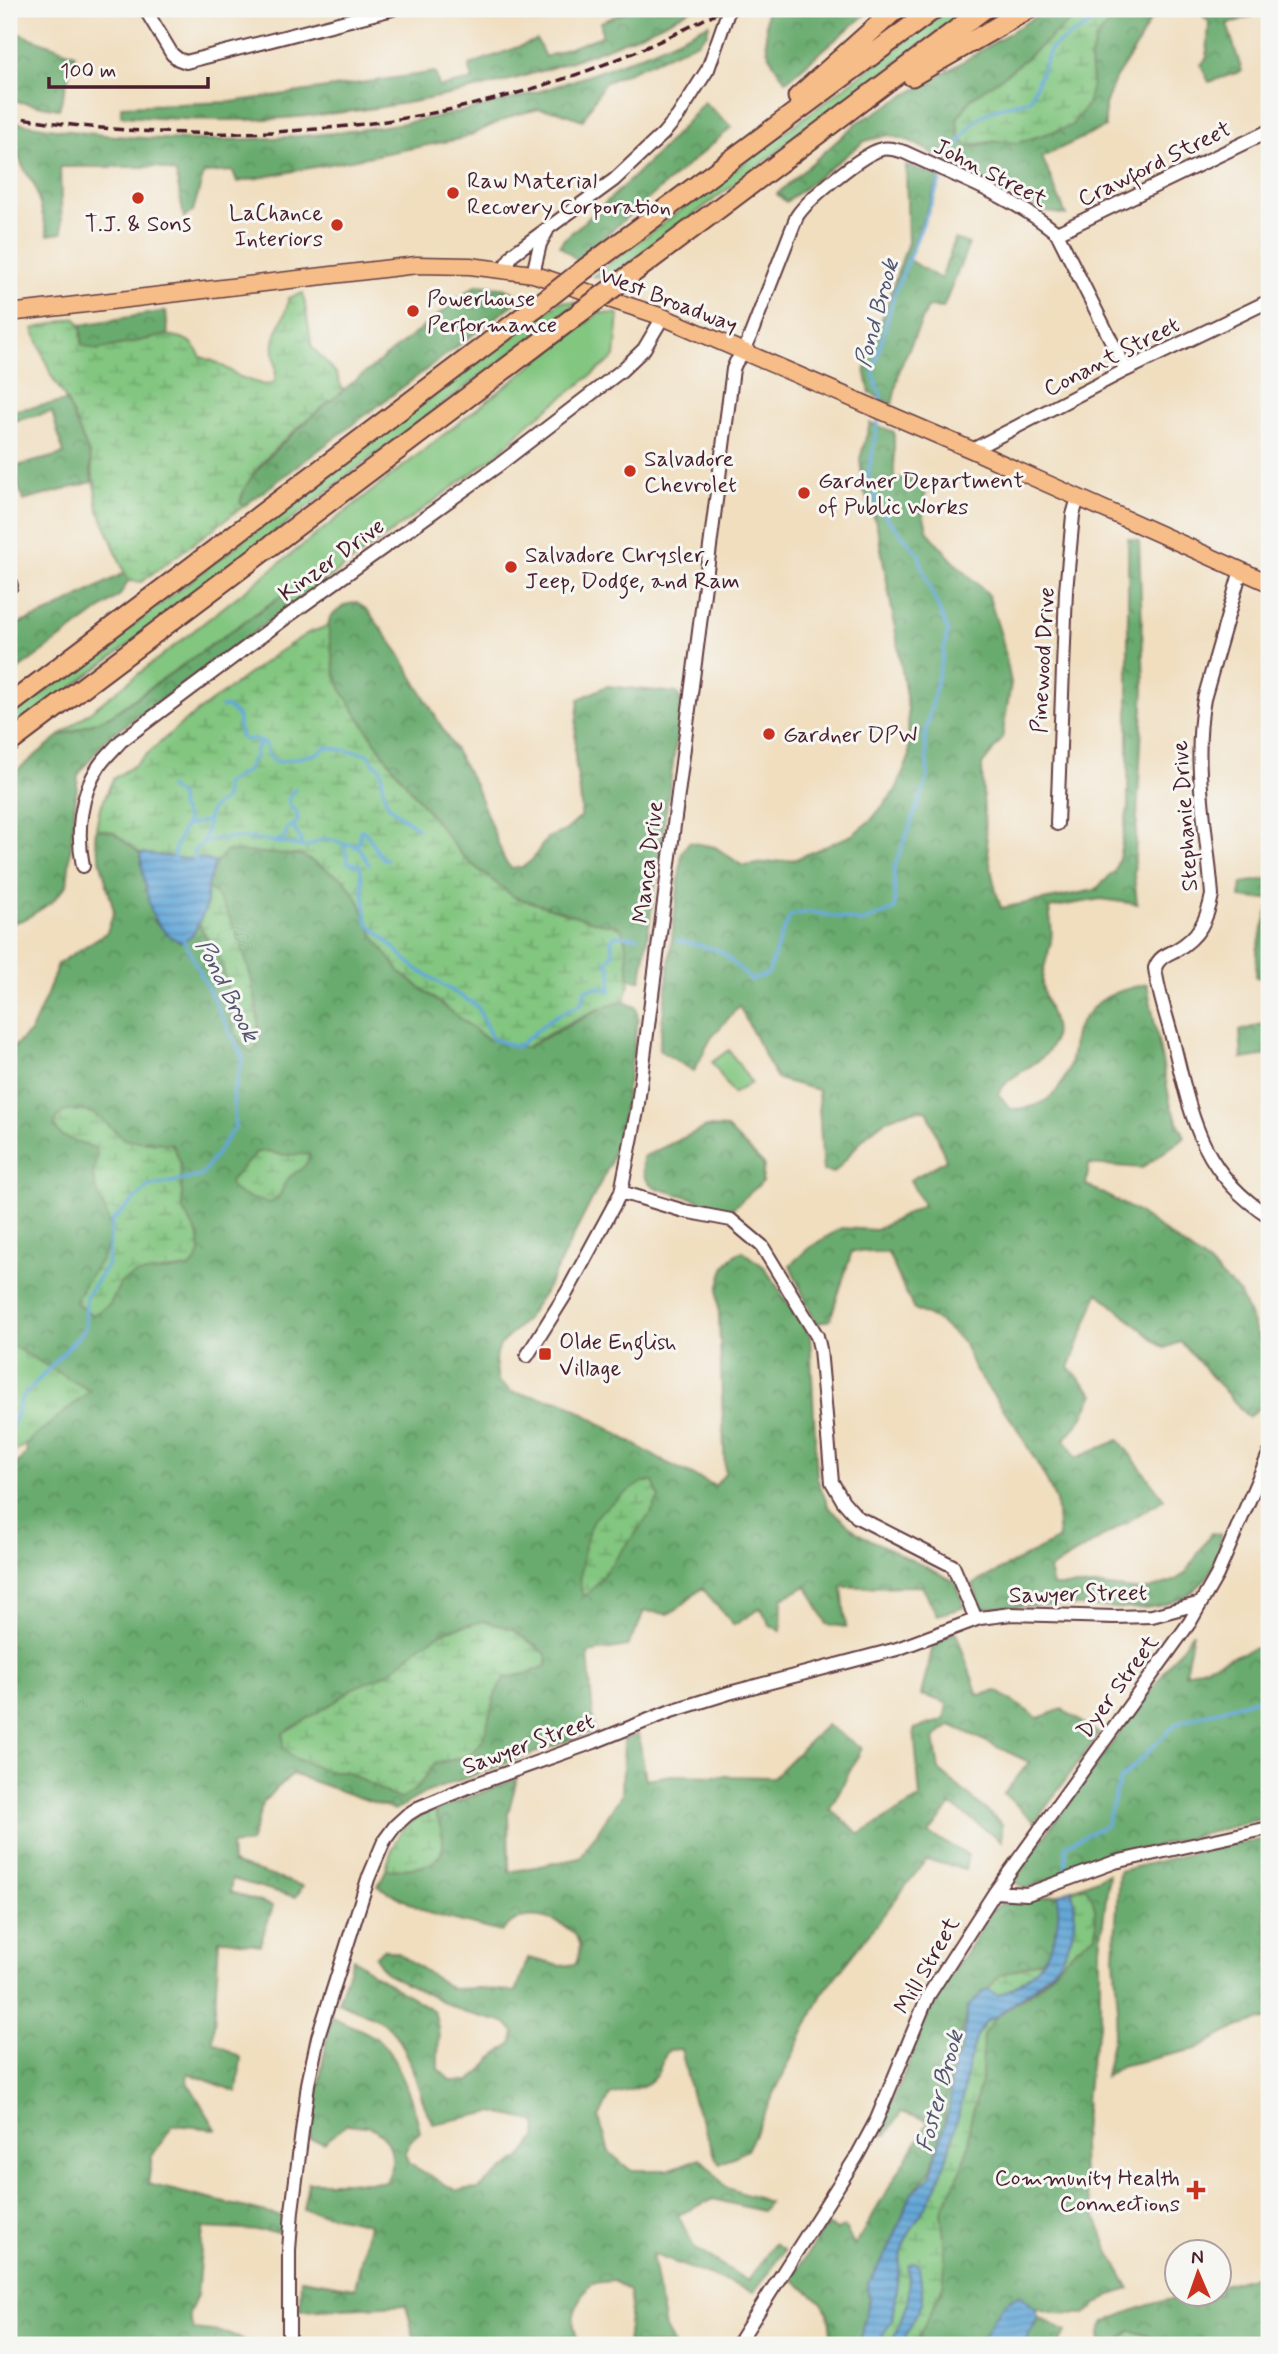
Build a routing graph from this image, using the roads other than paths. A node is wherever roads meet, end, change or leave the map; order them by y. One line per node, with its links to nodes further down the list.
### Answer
1 (145, 9): 2 (street)
2 (393, 9)
3 (896, 9): 11 (highway)
4 (934, 9): 11 (highway)
5 (984, 9): 8 (highway)
6 (1028, 9): 8 (highway)
7 (728, 11): 12 (street)
8 (844, 114): 26 (highway, bridge)
9 (1269, 131): 13 (street, Crawford Street)
10 (904, 152): 13 (street, John Street); 19 (street, Manca Drive)
11 (707, 178): 25 (highway, bridge)
12 (550, 228): 14 (street); 15 (street)
13 (1057, 233): 20 (street)
14 (503, 269): 15 (main road, West Broadway); 17 (main road, West Broadway)
15 (533, 274): 18 (main road, West Broadway)
16 (1269, 301): 20 (street, Conant Street)
17 (9, 313)
18 (663, 317): 19 (main road, West Broadway); 28 (street, Kinzer Drive)
19 (744, 352): 21 (main road, West Broadway); 29 (street, Manca Drive)
20 (1126, 370): 21 (street, Conant Street)
21 (972, 450): 22 (main road, West Broadway)
22 (1078, 498): 23 (main road, West Broadway); 27 (street, Pinewood Drive)
23 (1241, 570): 24 (main road, West Broadway); 30 (street, Stephanie Drive)
24 (1269, 583)
25 (9, 705)
26 (9, 743)
27 (1057, 824)
28 (83, 866)
29 (621, 1192): 31 (street, Manca Drive); 34 (street)
30 (1269, 1216)
31 (527, 1356)
32 (1269, 1454): 33 (street, Dyer Street)
33 (1201, 1603): 34 (street, Sawyer Street); 36 (street, Dyer Street)
34 (976, 1619): 37 (street, Sawyer Street)
35 (1269, 1828): 36 (street)
36 (995, 1892): 38 (street, Mill Street)
37 (289, 2345)
38 (737, 2345)

